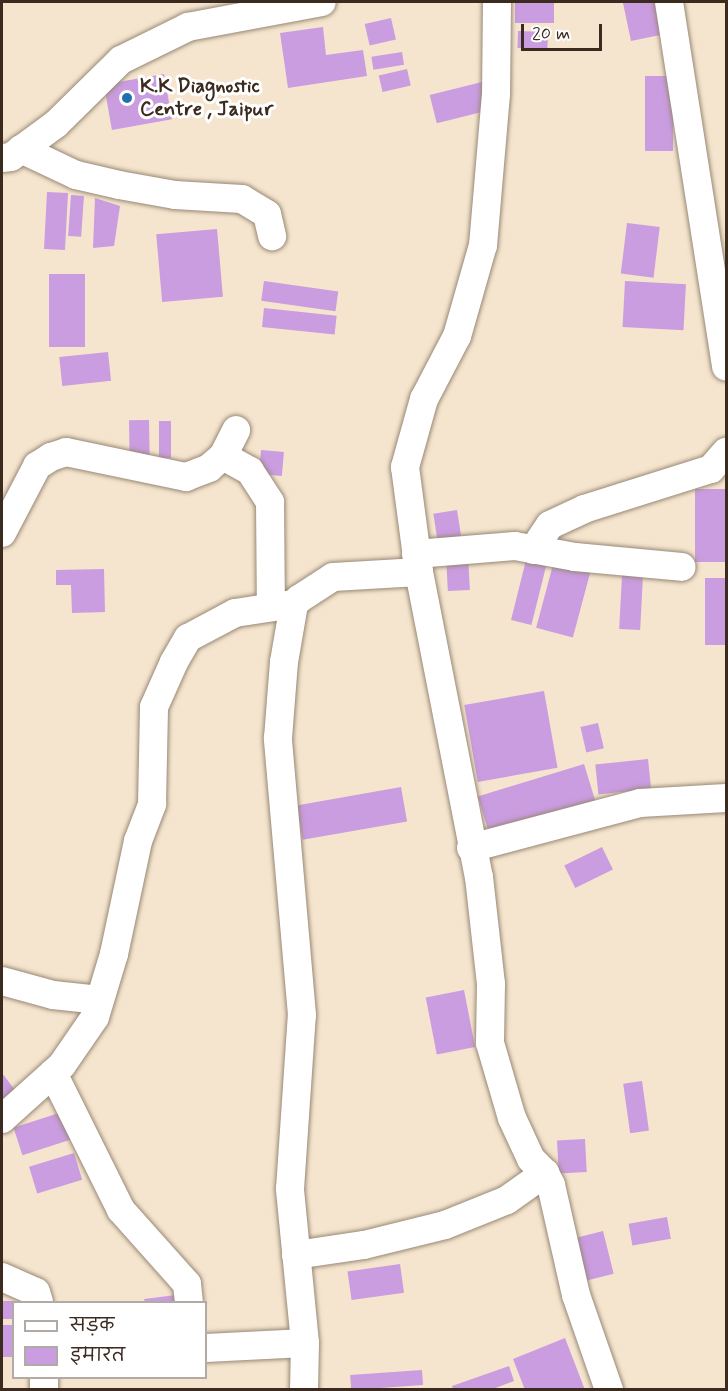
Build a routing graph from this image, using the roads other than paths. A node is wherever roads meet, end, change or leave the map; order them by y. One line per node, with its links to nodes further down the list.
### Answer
1 (322, 2): 4 (street)
2 (497, 2): 12 (street)
3 (669, 2): 6 (street)
4 (11, 153): 5 (street)
5 (272, 236)
6 (726, 367)
7 (236, 430): 9 (street)
8 (726, 452): 11 (street)
9 (223, 456): 10 (street); 14 (street)
10 (2, 533)
11 (533, 550): 12 (street); 13 (street)
12 (417, 563): 14 (street); 16 (street)
13 (682, 567)
14 (283, 605): 18 (street); 22 (street)
15 (726, 798): 16 (street)
16 (471, 848): 21 (street)
17 (2, 981): 18 (street)
18 (100, 1000): 19 (street)
19 (53, 1074): 20 (street); 25 (street)
20 (2, 1119)
21 (546, 1173): 22 (street); 29 (street)
22 (296, 1255): 26 (street)
23 (2, 1277): 24 (street)
24 (39, 1301)
25 (189, 1301)
26 (305, 1343): 27 (street); 28 (street)
27 (207, 1348)
28 (304, 1389)
29 (609, 1389)

